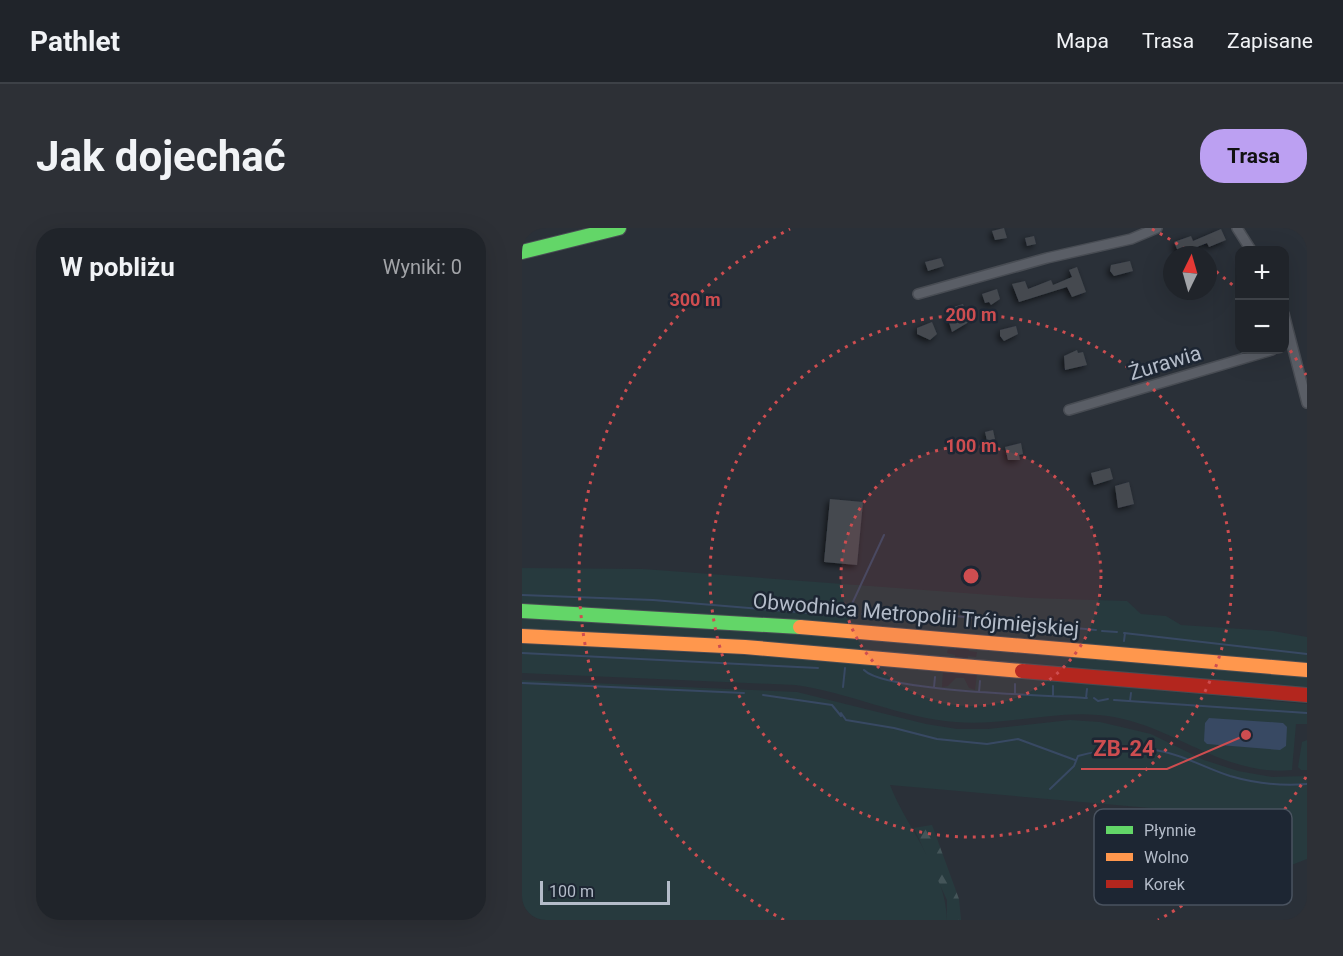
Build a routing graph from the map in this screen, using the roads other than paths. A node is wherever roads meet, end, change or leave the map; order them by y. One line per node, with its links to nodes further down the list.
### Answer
1 (619, 228): 6 (main road)
2 (1157, 228): 4 (street)
3 (1237, 228): 5 (street)
4 (1144, 231): 7 (street)
5 (1248, 246)
6 (522, 252)
7 (918, 294)
8 (1289, 344): 10 (street)
9 (1258, 354): 11 (street, Żurawia)
10 (1307, 403)
11 (1069, 410)
12 (522, 611): 14 (main road, Obwodnica Metropolii Trójmiejskiej)
13 (522, 636): 15 (main road)
14 (1307, 670)
15 (1307, 694)

